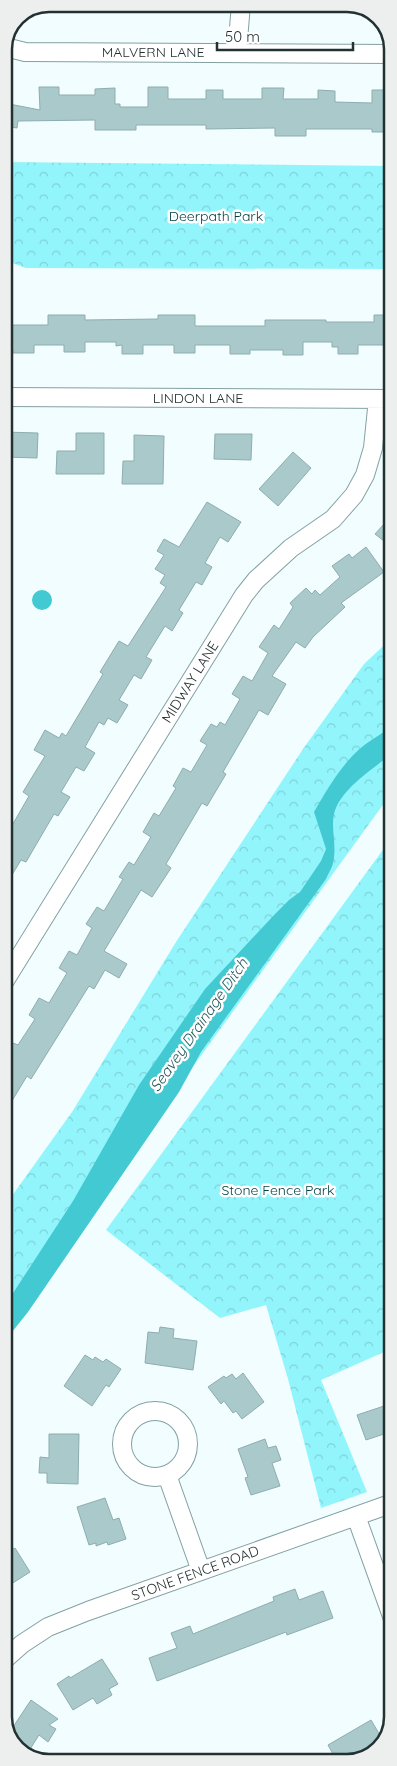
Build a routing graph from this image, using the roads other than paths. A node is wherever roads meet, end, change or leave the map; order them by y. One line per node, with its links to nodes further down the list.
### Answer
1 (241, 13): 3 (street)
2 (12, 49): 3 (street, MALVERN LANE)
3 (237, 52): 4 (street, MALVERN LANE)
4 (384, 54)
5 (12, 397): 6 (street, LINDON LANE)
6 (384, 399)
7 (384, 403): 8 (street, MIDWAY LANE)
8 (12, 969)
9 (166, 1475): 12 (street)
10 (384, 1506): 11 (street, STONE FENCE ROAD)
11 (356, 1516): 12 (street, STONE FENCE ROAD); 13 (street)
12 (201, 1571): 14 (street, STONE FENCE ROAD)
13 (384, 1594)
14 (12, 1652)

